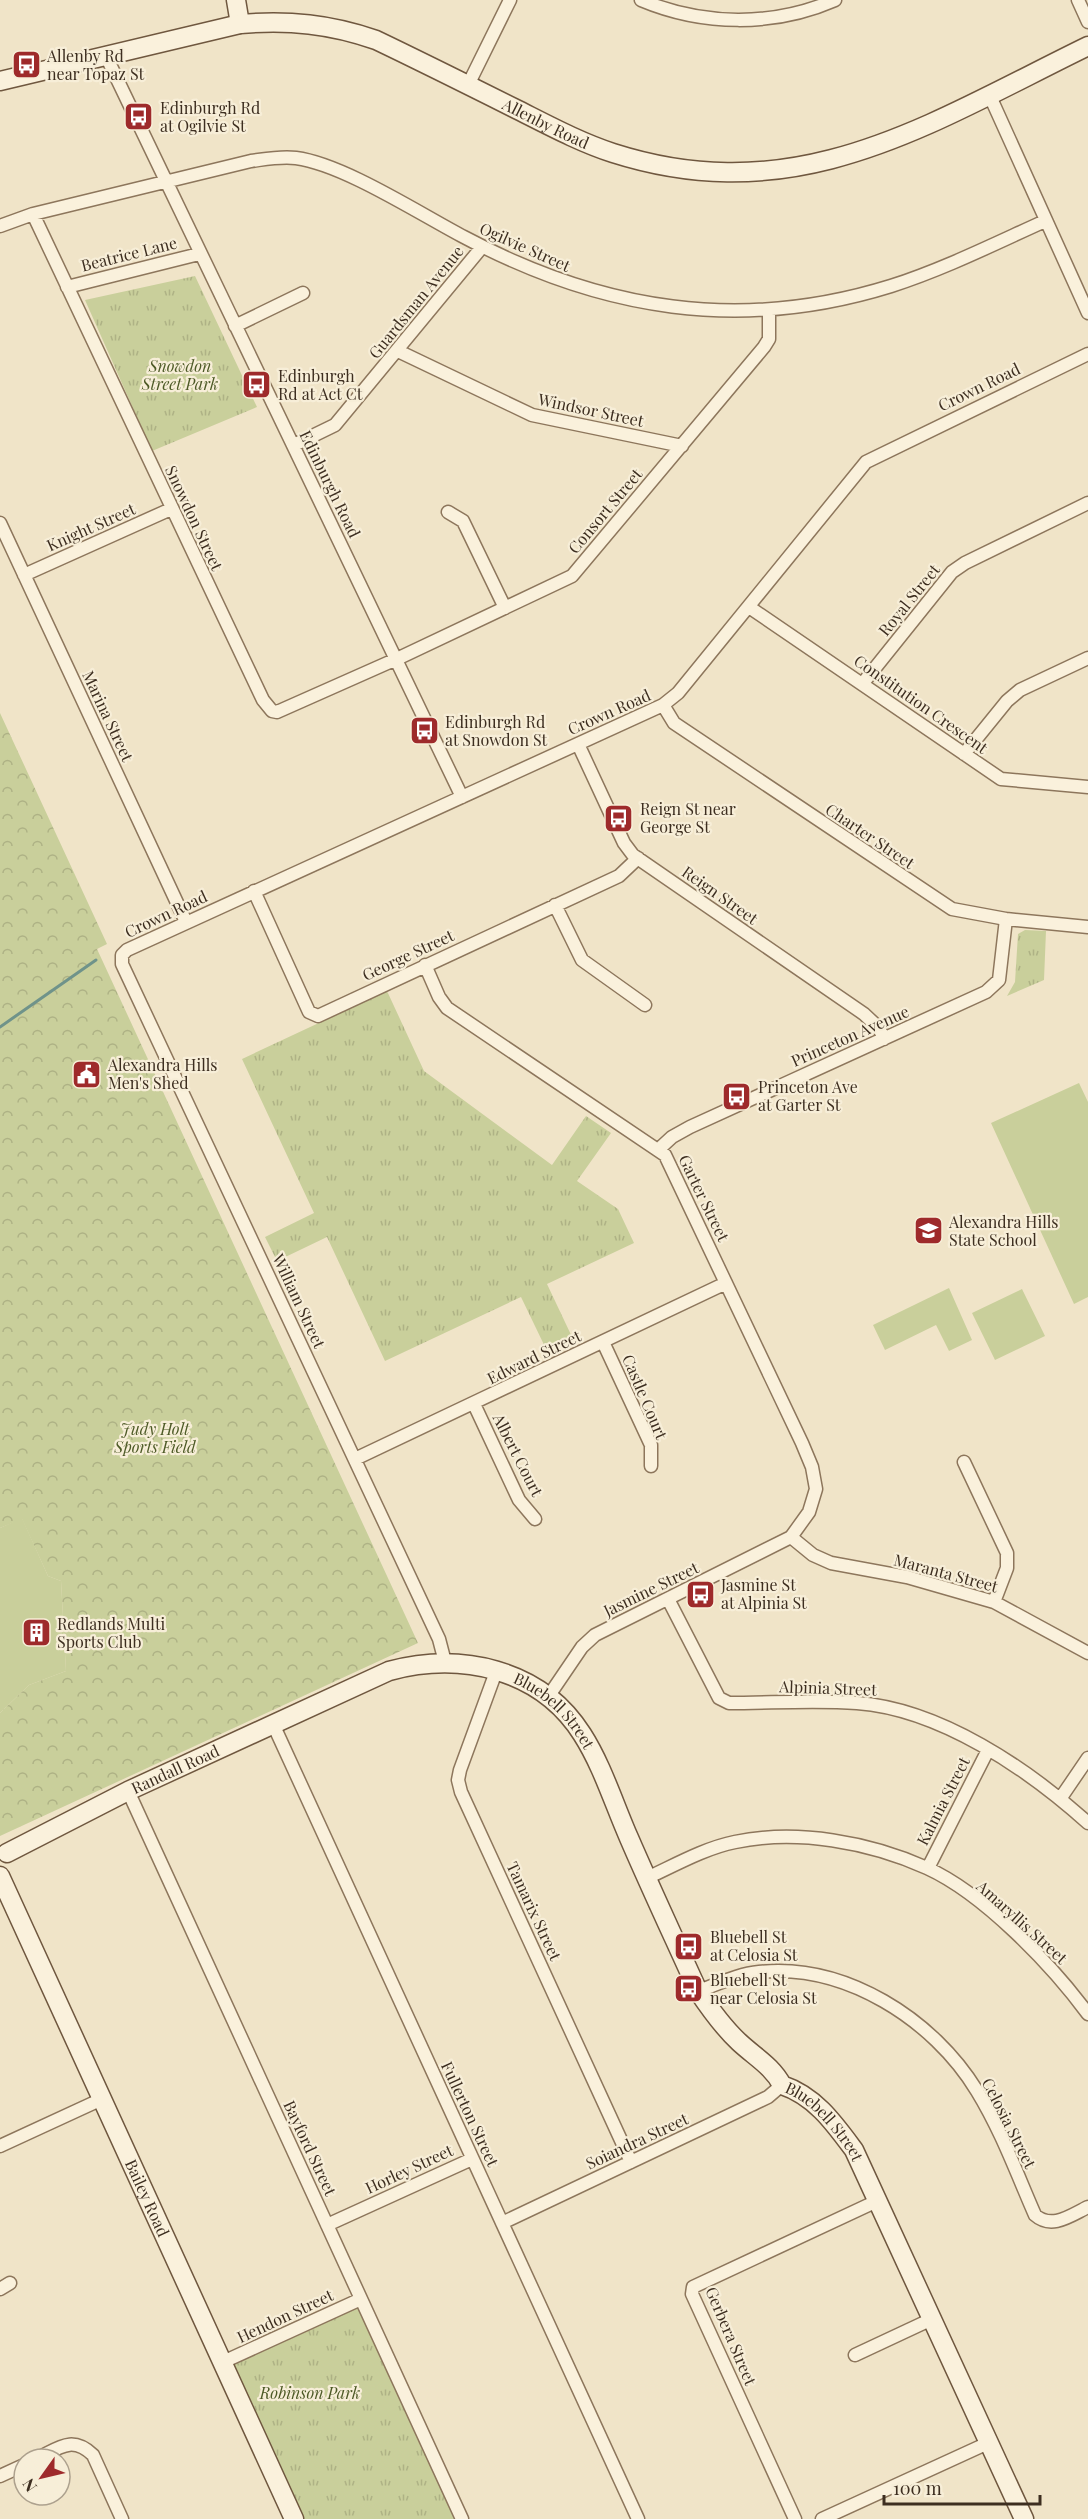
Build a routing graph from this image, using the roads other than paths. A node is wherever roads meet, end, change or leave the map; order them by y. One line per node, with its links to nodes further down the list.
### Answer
1 (236, 0): 7 (street)
2 (510, 0): 11 (street)
3 (641, 0): 4 (street)
4 (835, 0)
5 (1078, 0): 6 (street)
6 (1088, 22)
7 (240, 24): 9 (street, Allenby Road); 11 (street, Allenby Road)
8 (1088, 46): 12 (street, Allenby Road)
9 (106, 56): 10 (street, Allenby Road); 13 (street, Edinburgh Road)
10 (0, 81)
11 (468, 85): 12 (street, Allenby Road)
12 (989, 94): 15 (street)
13 (165, 182): 14 (street, Ogilvie Street); 17 (street, Ogilvie Street); 18 (street, Edinburgh Road)
14 (33, 214): 16 (street, Ogilvie Street); 19 (street, Snowdon Street)
15 (1045, 220): 21 (street, Ogilvie Street); 22 (street)
16 (0, 226)
17 (483, 247): 21 (street, Ogilvie Street); 24 (street, Guardsman Avenue)
18 (199, 254): 19 (street, Beatrice Lane); 23 (street, Edinburgh Road)
19 (67, 287): 29 (street, Snowdon Street)
20 (303, 293): 23 (street)
21 (769, 311): 27 (street, Consort Street)
22 (1088, 313)
23 (236, 326): 26 (street, Edinburgh Road)
24 (398, 351): 26 (street, Guardsman Avenue); 27 (street, Windsor Street)
25 (1088, 354): 33 (street, Crown Road)
26 (294, 445): 36 (street, Edinburgh Road)
27 (682, 447): 34 (street, Consort Street)
28 (1088, 503): 37 (street, Royal Street)
29 (171, 509): 32 (street, Knight Street); 36 (street, Snowdon Street)
30 (448, 512): 34 (street)
31 (0, 523): 32 (street, Marina Street)
32 (24, 575): 47 (street, Marina Street)
33 (749, 607): 37 (street, Constitution Crescent); 38 (street, Crown Road)
34 (505, 608): 36 (street, Consort Street)
35 (1088, 658): 40 (street)
36 (396, 659): 42 (street, Edinburgh Road)
37 (863, 683): 40 (street, Constitution Crescent)
38 (663, 705): 39 (street, Crown Road); 46 (street, Charter Street)
39 (578, 744): 42 (street, Crown Road); 43 (street, Reign Street)
40 (964, 754): 41 (street, Constitution Crescent)
41 (1088, 787)
42 (462, 797): 44 (street, Crown Road)
43 (638, 858): 45 (street, George Street); 52 (street, Reign Street)
44 (254, 891): 47 (street, Crown Road); 50 (street, George Street)
45 (555, 905): 50 (street, George Street); 51 (street)
46 (1006, 919): 48 (street, Charter Street); 52 (street, Princeton Avenue)
47 (186, 922): 49 (street, Crown Road)
48 (1088, 927)
49 (122, 956): 57 (street, William Street)
50 (424, 965): 53 (street, Garter Street)
51 (645, 1005)
52 (884, 1039): 53 (street, Princeton Avenue)
53 (659, 1149): 54 (street, Garter Street)
54 (726, 1283): 55 (street, Edward Street); 61 (street, Garter Street)
55 (603, 1342): 56 (street, Edward Street); 59 (street, Castle Court)
56 (474, 1404): 57 (street, Edward Street); 60 (street, Albert Court)
57 (355, 1459): 65 (street, William Street)
58 (964, 1462): 63 (street)
59 (651, 1466)
60 (535, 1519)
61 (791, 1538): 62 (street, Jasmine Street); 63 (street, Maranta Street)
62 (668, 1599): 68 (street, Jasmine Street); 70 (street, Alpinia Street)
63 (994, 1602): 64 (street, Maranta Street)
64 (1088, 1653)
65 (445, 1662): 66 (street, Bluebell Street); 67 (street, Bluebell Street)
66 (497, 1669): 68 (street, Bluebell Street); 86 (street, Tamarix Street)
67 (344, 1690): 69 (street, Randall Road)
68 (548, 1696): 79 (street, Bluebell Street)
69 (273, 1724): 72 (street, Randall Road); 85 (street, Fullerton Street)
70 (988, 1750): 73 (street, Alpinia Street); 76 (street, Kalmia Street)
71 (1088, 1758): 73 (street)
72 (128, 1791): 75 (street, Randall Road); 90 (street, Bayford Street)
73 (1060, 1798): 74 (street, Alpinia Street)
74 (1088, 1823)
75 (3, 1849): 77 (street, Randall Road)
76 (928, 1868): 79 (street, Amaryllis Street); 81 (street, Amaryllis Street)
77 (0, 1871)
78 (0, 1876): 83 (street, Bailey Road)
79 (647, 1878): 80 (street, Bluebell Street)
80 (698, 1991): 82 (street, Bluebell Street); 88 (street, Celosia Street)
81 (1088, 2014)
82 (782, 2085): 86 (street, Soiandra Street); 87 (street, Bluebell Street)
83 (102, 2099): 84 (street); 94 (street, Bailey Road)
84 (0, 2146)
85 (472, 2159): 89 (street, Fullerton Street); 90 (street, Horley Street)
86 (631, 2162): 89 (street, Soiandra Street)
87 (878, 2201): 92 (street, Bluebell Street); 101 (street, Gerbera Street)
88 (1088, 2207)
89 (502, 2223): 100 (street, Fullerton Street)
90 (327, 2225): 91 (street, Bayford Street)
91 (362, 2299): 94 (street, Hendon Street); 99 (street, Bayford Street)
92 (932, 2319): 93 (street); 95 (street, Bluebell Street)
93 (855, 2355)
94 (223, 2362): 98 (street, Bailey Road)
95 (988, 2443): 102 (street); 103 (street, Bluebell Street)
96 (63, 2447): 97 (street)
97 (122, 2519)
98 (294, 2519)
99 (462, 2519)
100 (638, 2519)
101 (795, 2519)
102 (822, 2519)
103 (1024, 2519)

